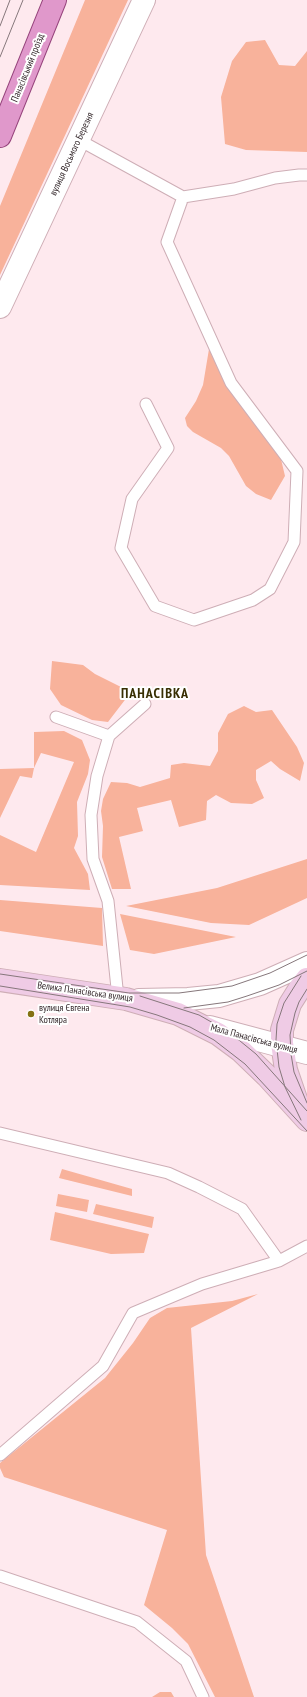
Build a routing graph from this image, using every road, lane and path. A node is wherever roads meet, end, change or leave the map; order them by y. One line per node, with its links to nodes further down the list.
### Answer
1 (55, 0): 3 (main road, Панасівський проїзд)
2 (144, 0): 4 (street, вулиця Восьмого Березня)
3 (0, 136)
4 (78, 140): 6 (lane); 7 (street, вулиця Восьмого Березня)
5 (307, 175): 6 (lane)
6 (183, 196): 8 (lane)
7 (0, 307)
8 (146, 404)
9 (145, 704): 11 (lane)
10 (56, 717): 11 (lane)
11 (109, 736): 15 (lane)
12 (307, 963): 15 (street, Велика Панасівська вулиця)
13 (307, 979): 17 (main road)
14 (0, 980): 15 (main road, Велика Панасівська вулиця)
15 (125, 999): 16 (main road)
16 (201, 1025): 17 (street, Мала Панасівська вулиця); 19 (main road)
17 (283, 1047): 18 (street, Мала Панасівська вулиця); 19 (main road)
18 (307, 1053)
19 (304, 1117)
20 (0, 1133): 22 (lane)
21 (307, 1246): 22 (lane)
22 (279, 1261): 23 (lane)
23 (0, 1455)
24 (0, 1576): 25 (lane)
25 (203, 1697)

